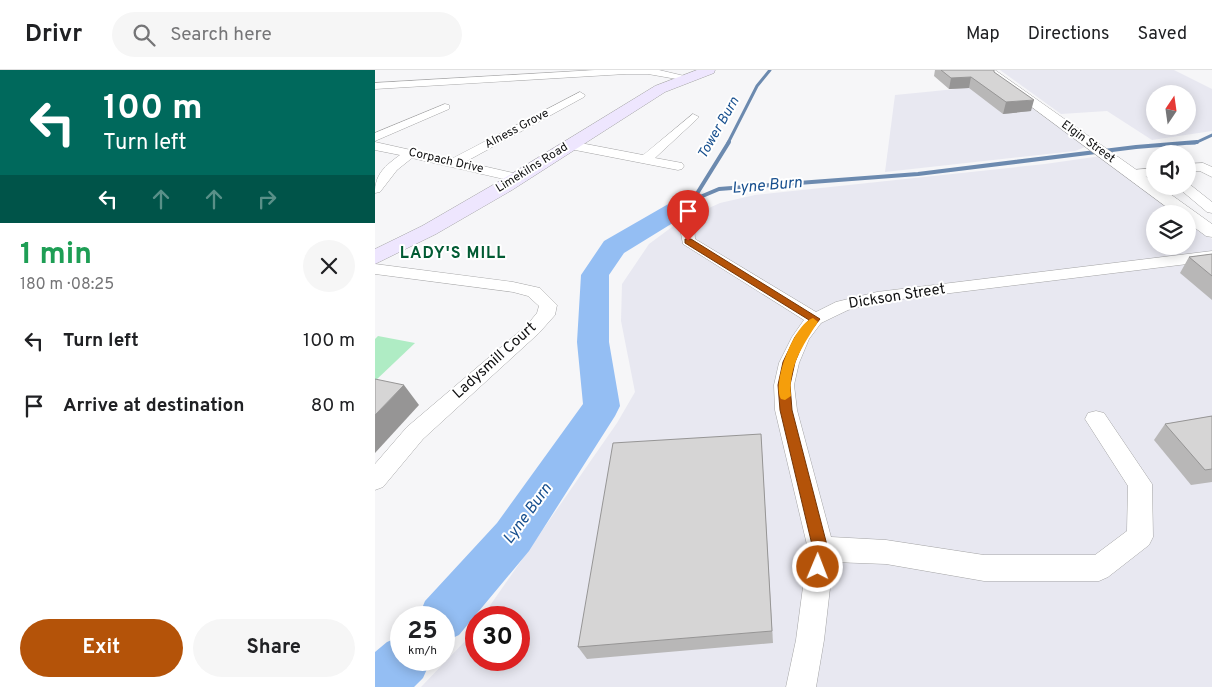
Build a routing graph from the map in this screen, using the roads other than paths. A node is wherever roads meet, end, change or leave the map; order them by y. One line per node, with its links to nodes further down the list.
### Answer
1 (418, 70): 7 (street)
2 (709, 70): 6 (main road, Limekilns Road)
3 (988, 70): 22 (street, Elgin Street)
4 (649, 71): 5 (street); 6 (street)
5 (537, 73): 7 (street)
6 (688, 78): 13 (main road, Limekilns Road)
7 (403, 84): 8 (street)
8 (375, 86)
9 (580, 95): 17 (street, Alness Grove)
10 (445, 106): 12 (street)
11 (693, 118): 16 (street)
12 (375, 137)
13 (570, 145): 16 (street); 23 (main road, Limekilns Road)
14 (375, 146): 15 (street, Corpach Drive)
15 (411, 153): 17 (street, Corpach Drive); 24 (street)
16 (645, 160): 18 (street)
17 (454, 163): 23 (street, Corpach Drive)
18 (678, 166)
19 (1196, 167): 20 (street)
20 (1212, 172)
21 (1146, 173): 22 (street)
22 (1133, 174): 26 (street, Elgin Street)
23 (517, 178): 32 (main road, Limekilns Road)
24 (375, 190)
25 (1194, 195): 27 (street)
26 (1175, 205)
27 (1212, 209)
28 (699, 217): 33 (street)
29 (1196, 220): 30 (street, Elgin Street)
30 (1212, 232)
31 (1212, 256): 33 (street, Dickson Street)
32 (377, 269): 35 (street, Ladysmill Court)
33 (815, 319): 36 (street, Dickson Street)
34 (1096, 419): 36 (street)
35 (375, 480)
36 (821, 549): 37 (street, Dickson Street)
37 (801, 687)

